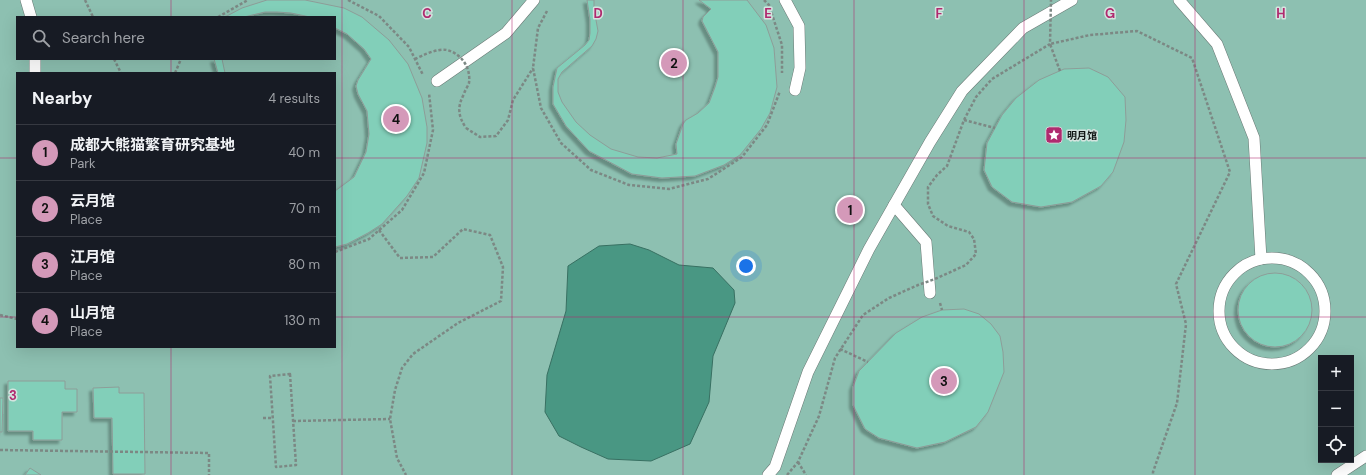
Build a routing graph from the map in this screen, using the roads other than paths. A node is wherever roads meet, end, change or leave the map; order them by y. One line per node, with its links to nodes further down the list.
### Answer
1 (26, 0): 6 (lane)
2 (534, 0): 9 (lane)
3 (785, 0): 10 (lane)
4 (1072, 0): 11 (lane)
5 (1184, 2): 12 (lane)
6 (31, 16)
7 (35, 60): 8 (lane)
8 (35, 72)
9 (433, 84)
10 (795, 90)
11 (894, 205): 13 (lane); 15 (lane)
12 (1261, 259): 12 (lane)
13 (930, 293)
14 (1366, 456): 16 (lane)
15 (768, 475)
16 (1337, 475)

